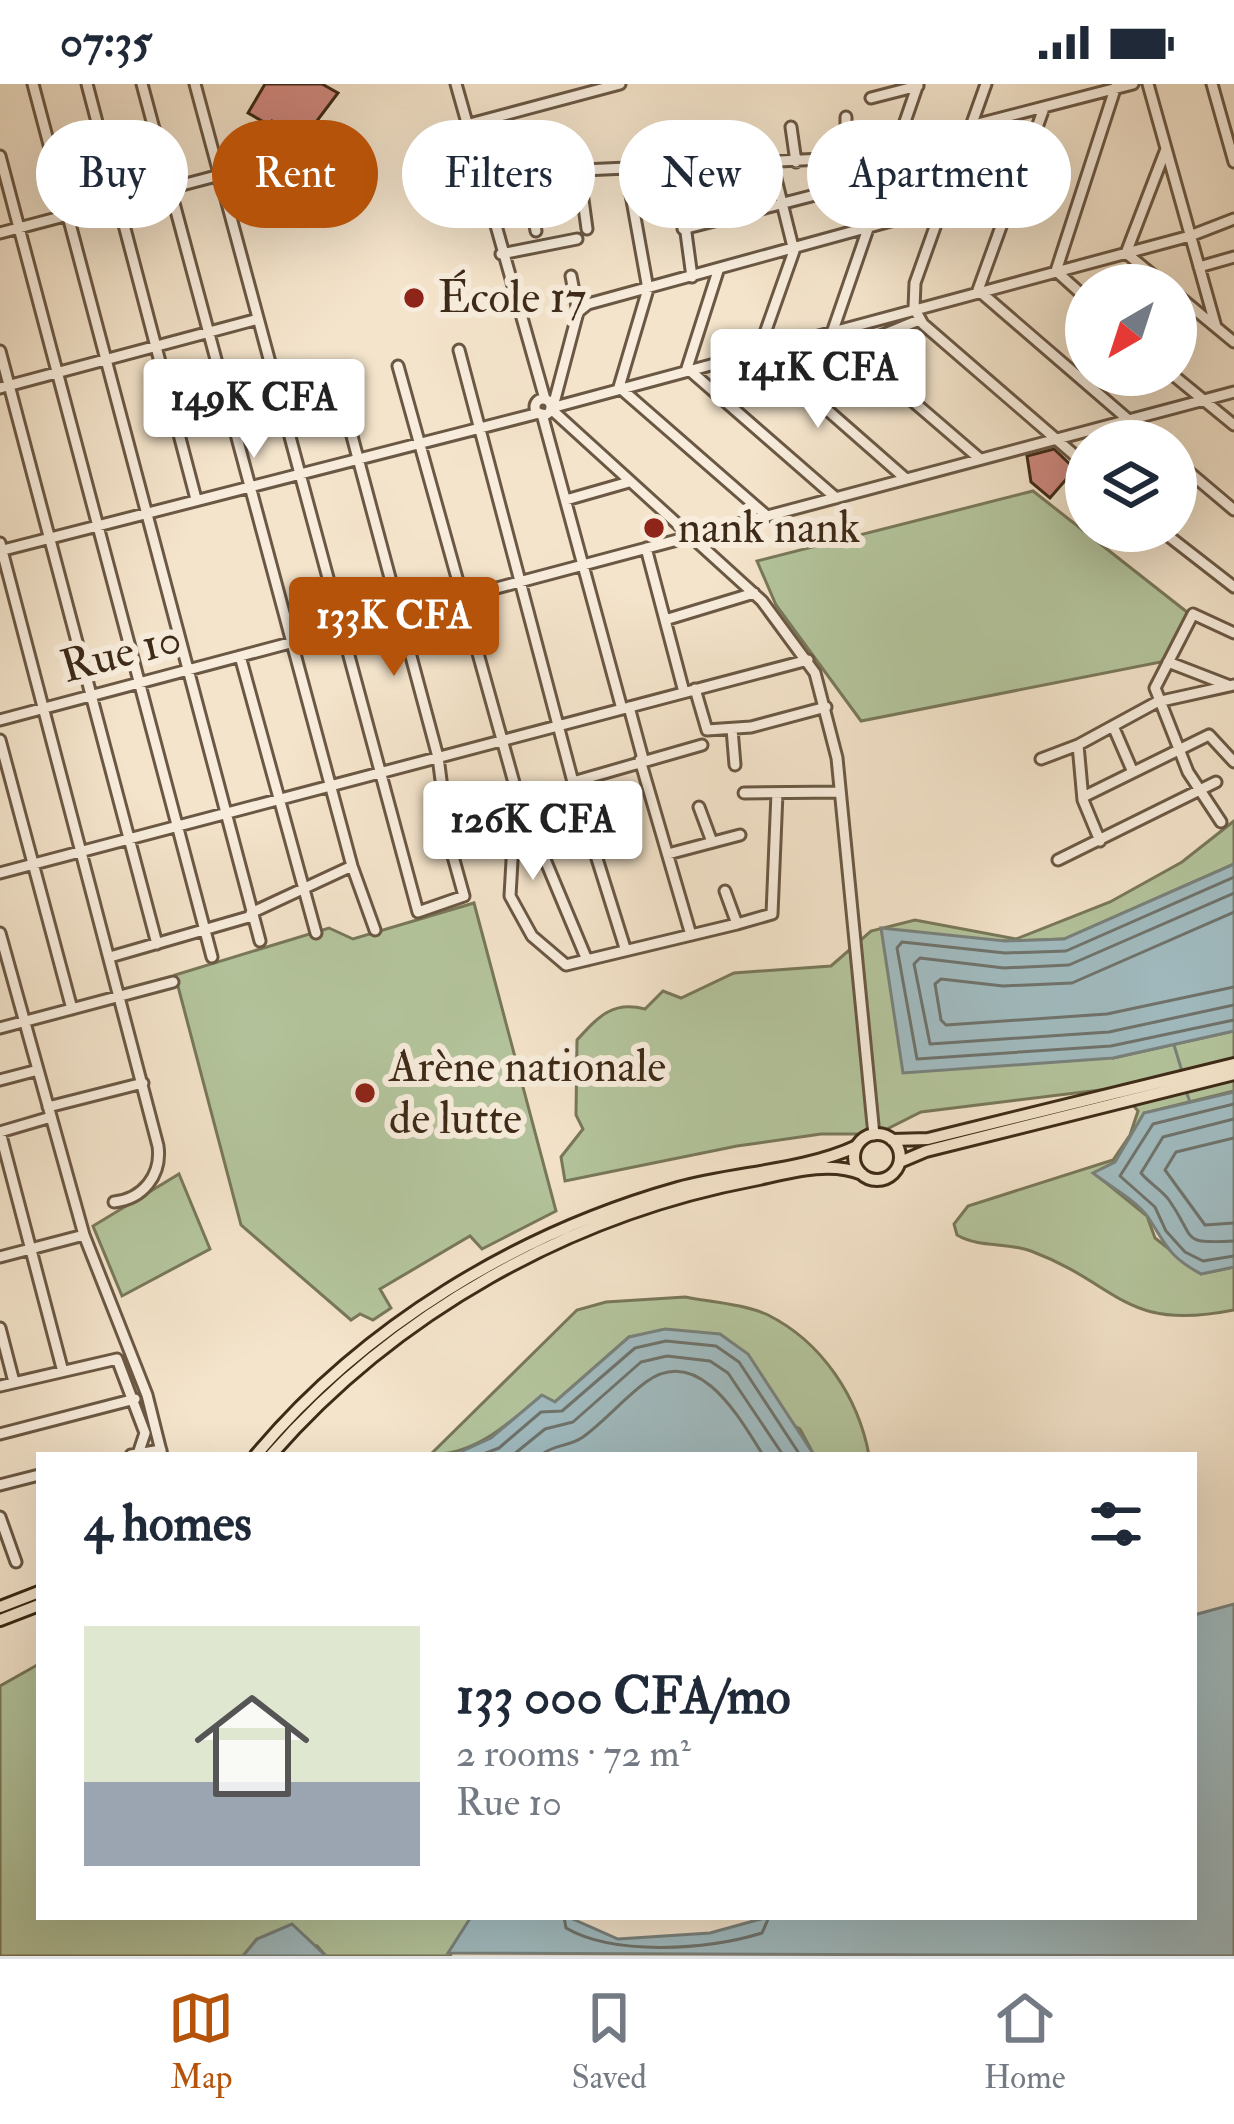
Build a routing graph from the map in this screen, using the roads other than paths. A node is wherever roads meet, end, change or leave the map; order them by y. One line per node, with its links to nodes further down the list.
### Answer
1 (33, 84): 15 (street)
2 (88, 84): 16 (street)
3 (142, 84): 17 (street)
4 (195, 84): 24 (street)
5 (455, 84): 18 (street)
6 (618, 84): 19 (street)
7 (986, 84): 21 (street)
8 (1133, 84): 12 (street)
9 (1148, 84): 25 (street)
10 (1212, 84): 29 (street)
11 (918, 85): 13 (street); 20 (street)
12 (1116, 86): 14 (street); 59 (street)
13 (871, 98)
14 (1044, 108): 22 (street); 64 (street)
15 (43, 120)
16 (97, 120)
17 (152, 120)
18 (465, 120)
19 (485, 120)
20 (905, 120)
21 (974, 120)
22 (996, 120)
23 (790, 128): 28 (street)
24 (212, 146)
25 (1166, 149): 50 (street); 53 (street)
26 (0, 156): 34 (street)
27 (807, 161): 28 (street)
28 (796, 162): 30 (street)
29 (1234, 162)
30 (783, 163)
31 (783, 207): 52 (street)
32 (1234, 219): 50 (street)
33 (36, 223): 34 (street)
34 (19, 228): 49 (street); 81 (street)
35 (71, 228): 78 (street)
36 (125, 228): 74 (street)
37 (181, 228): 72 (street)
38 (234, 228): 68 (street)
39 (494, 228): 54 (street)
40 (535, 228): 47 (street)
41 (637, 228): 63 (street)
42 (687, 228): 46 (street)
43 (867, 228): 48 (street)
44 (876, 228): 48 (street)
45 (935, 228): 65 (street)
46 (683, 229): 61 (street)
47 (536, 231)
48 (866, 231): 52 (street); 71 (street)
49 (0, 233)
50 (1190, 236): 53 (street); 57 (street)
51 (577, 239): 54 (street)
52 (794, 251): 58 (street); 76 (street)
53 (1126, 253): 56 (street); 59 (street)
54 (501, 254): 89 (street)
55 (1234, 257): 57 (street)
56 (1139, 264)
57 (1199, 267): 70 (street)
58 (718, 271): 61 (street); 80 (street)
59 (1056, 271): 62 (street); 64 (street)
60 (571, 276): 67 (street)
61 (692, 277): 63 (street)
62 (1065, 279)
63 (648, 289): 67 (street); 84 (street)
64 (978, 290): 65 (street); 90 (street)
65 (914, 308): 69 (street); 71 (street)
66 (1197, 311): 70 (street)
67 (578, 312): 89 (street)
68 (258, 319): 72 (street); 100 (street)
69 (919, 320): 95 (street); 99 (street)
70 (1216, 327): 73 (street)
71 (832, 330): 76 (street)
72 (208, 332): 74 (street); 104 (street)
73 (1234, 342)
74 (156, 346): 78 (street); 106 (street)
75 (459, 350): 92 (street)
76 (759, 350): 80 (street); 101 (street)
77 (0, 352): 83 (street)
78 (105, 360): 81 (street); 109 (street)
79 (398, 366): 96 (street)
80 (687, 368): 84 (street); 105 (street)
81 (57, 373): 83 (street); 111 (street)
82 (337, 380): 98 (street)
83 (4, 387): 113 (street)
84 (619, 387): 87 (street); 110 (street)
85 (1234, 392): 88 (street, Rue 10)
86 (1197, 396): 88 (street)
87 (576, 397): 89 (street); 94 (street)
88 (1201, 400): 90 (street, Rue 10); 93 (street)
89 (545, 406): 92 (street); 94 (street); 107 (street)
90 (1126, 418): 91 (street); 95 (street, Rue 10)
91 (1128, 420)
92 (479, 425): 96 (street); 118 (street)
93 (1234, 425)
94 (567, 427): 103 (street)
95 (1057, 439): 97 (street); 99 (street, Rue 10)
96 (418, 441): 98 (street); 121 (street)
97 (1065, 446)
98 (357, 457): 100 (street); 122 (street)
99 (981, 459): 101 (street, Rue 10)
100 (299, 472): 104 (street); 124 (street)
101 (906, 479): 105 (street, Rue 10)
102 (1197, 479): 108 (street)
103 (629, 482): 107 (street); 112 (street)
104 (248, 486): 106 (street); 126 (street)
105 (836, 498): 110 (street, Rue 10)
106 (196, 500): 109 (street)
107 (566, 500): 117 (street)
108 (1234, 511)
109 (146, 513): 111 (street); 130 (street)
110 (767, 516): 112 (street, Rue 10)
111 (98, 525): 113 (street); 131 (street)
112 (690, 536): 115 (street, Rue 10); 120 (street)
113 (50, 538): 114 (street); 134 (street)
114 (1, 548): 137 (street)
115 (646, 548): 117 (street, Rue 10); 123 (street)
116 (1189, 552): 119 (street)
117 (583, 565): 118 (street, Rue 10); 138 (street)
118 (521, 581): 121 (street, Rue 10); 140 (street)
119 (1234, 587)
120 (754, 593): 123 (street); 128 (street)
121 (460, 597): 122 (street, Rue 10); 144 (street)
122 (400, 614): 124 (street, Rue 10); 148 (street)
123 (665, 620): 133 (street)
124 (341, 629): 126 (street, Rue 10); 154 (street)
125 (1234, 633): 129 (street)
126 (293, 642): 127 (street, Rue 10); 157 (street)
127 (240, 656): 130 (street, Rue 10); 164 (street)
128 (808, 659): 133 (street); 136 (street)
129 (1168, 662): 132 (street); 135 (street)
130 (187, 670): 131 (street, Rue 10); 166 (street)
131 (140, 682): 134 (street, Rue 10); 168 (street)
132 (1232, 686): 135 (street)
133 (690, 691): 138 (street); 142 (street)
134 (91, 695): 137 (street, Rue 10); 170 (street)
135 (1157, 702): 141 (street); 147 (street)
136 (826, 707): 142 (street); 159 (street)
137 (44, 708): 139 (street, Rue 10); 173 (street)
138 (626, 708): 140 (street); 150 (street)
139 (0, 720)
140 (560, 725): 144 (street); 155 (street)
141 (1113, 725): 146 (street); 153 (street)
142 (732, 729): 152 (street)
143 (0, 740): 176 (street)
144 (500, 741): 148 (street); 158 (street)
145 (702, 745): 150 (street)
146 (1078, 745): 149 (street); 163 (street)
147 (1177, 749): 151 (street); 153 (street); 160 (street)
148 (438, 758): 154 (street); 154 (street)
149 (1042, 759)
150 (642, 760): 155 (street); 174 (street)
151 (1234, 762)
152 (736, 765)
153 (1132, 770): 163 (street)
154 (379, 773): 157 (street)
155 (573, 782): 190 (street)
156 (1216, 782): 160 (street)
157 (331, 786): 164 (street); 177 (street)
158 (516, 790): 193 (street); 193 (street)
159 (840, 792): 161 (street); 205 (street)
160 (1198, 792): 167 (street); 171 (street)
161 (777, 793): 162 (street); 182 (street)
162 (744, 794)
163 (1083, 797): 171 (street)
164 (279, 800): 166 (street); 179 (street)
165 (699, 807): 172 (street)
166 (225, 814): 168 (street); 181 (street)
167 (1222, 822)
168 (178, 826): 170 (street); 183 (street)
169 (740, 835): 172 (street)
170 (129, 839): 173 (street); 189 (street)
171 (1100, 841): 175 (street)
172 (712, 842): 174 (street)
173 (82, 851): 176 (street); 191 (street)
174 (668, 854): 187 (street)
175 (1058, 860)
176 (33, 865): 178 (street); 196 (street)
177 (352, 866): 179 (street); 184 (street)
178 (0, 873)
179 (303, 890): 181 (street); 186 (street)
180 (725, 891): 182 (street)
181 (252, 914): 183 (street); 188 (street)
182 (737, 924): 187 (street)
183 (206, 930): 189 (street); 192 (street)
184 (375, 930)
185 (0, 933): 197 (street)
186 (316, 933)
187 (691, 934): 190 (street)
188 (260, 941)
189 (157, 944): 191 (street)
190 (625, 948): 193 (street)
191 (110, 957): 195 (street)
192 (212, 957)
193 (587, 960)
194 (173, 982): 195 (street)
195 (120, 996): 196 (street); 203 (street)
196 (72, 1009): 197 (street)
197 (25, 1022): 198 (street); 200 (street)
198 (0, 1028)
199 (1234, 1064): 206 (main road)
200 (38, 1070): 202 (street); 204 (street)
201 (1234, 1075): 208 (main road)
202 (0, 1080)
203 (143, 1083): 204 (street); 210 (street)
204 (50, 1112): 211 (street); 212 (street)
205 (874, 1135): 206 (main road); 207 (main road)
206 (892, 1140): 208 (main road)
207 (857, 1146): 209 (main road); 222 (main road)
208 (900, 1162): 209 (main road)
209 (862, 1174): 223 (main road)
210 (113, 1202)
211 (84, 1235): 212 (street); 221 (street)
212 (32, 1248): 213 (street); 215 (street)
213 (0, 1257)
214 (0, 1328): 216 (street)
215 (62, 1368): 216 (street); 218 (street)
216 (14, 1382): 217 (street)
217 (0, 1386)
218 (135, 1399): 219 (street); 220 (street)
219 (0, 1434)
220 (136, 1452)
221 (162, 1452)
222 (259, 1452)
223 (274, 1452)
224 (36, 1476): 225 (street)
225 (0, 1486)
226 (0, 1517): 227 (street)
227 (16, 1562)
228 (36, 1593): 230 (main road)
229 (36, 1606): 231 (main road)
230 (0, 1607)
231 (0, 1620)

